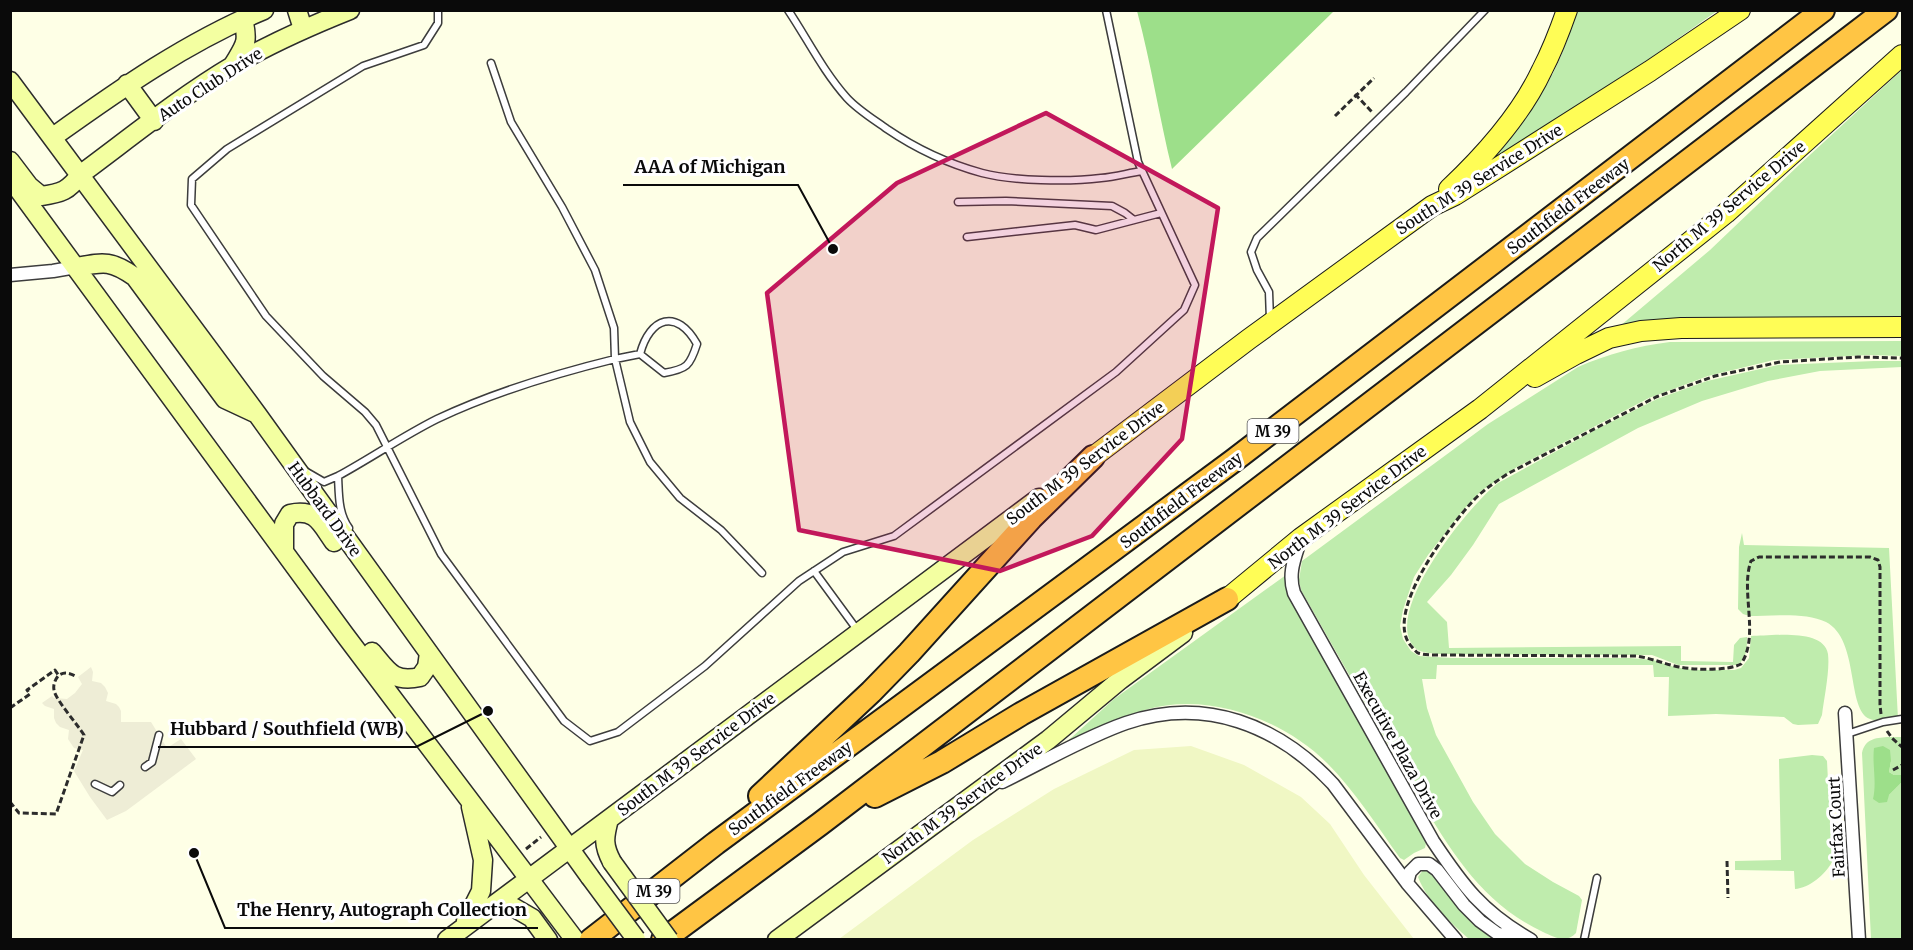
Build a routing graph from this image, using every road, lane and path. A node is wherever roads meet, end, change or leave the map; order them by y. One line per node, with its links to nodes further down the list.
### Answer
1 (264, 10): 12 (street)
2 (297, 10): 13 (street)
3 (350, 10): 13 (street, Auto Club Drive)
4 (438, 10): 43 (lane)
5 (788, 10): 26 (lane)
6 (1106, 10): 26 (lane)
7 (1485, 10): 36 (lane)
8 (1567, 10): 30 (main road)
9 (1740, 10): 30 (main road, South M 39 Service Drive)
10 (1823, 10): 79 (highway, Southfield Freeway / M 39)
11 (1886, 10): 77 (highway, M 39)
12 (243, 19): 16 (street); 19 (street)
13 (303, 29): 16 (street, Auto Club Drive)
14 (1902, 55): 41 (main road, North M 39 Service Drive)
15 (491, 63): 40 (lane)
16 (232, 66): 23 (street, Auto Club Drive)
17 (1374, 78): 20 (path)
18 (10, 81): 24 (street, Hubbard Drive)
19 (127, 84): 23 (street); 24 (street)
20 (1355, 93): 21 (path); 22 (path)
21 (1372, 112)
22 (1335, 116)
23 (154, 121): 27 (street, Auto Club Drive)
24 (53, 137): 27 (street, Hubbard Drive)
25 (10, 161): 27 (street, Auto Club Drive)
26 (1142, 171): 31 (lane)
27 (81, 174): 42 (street, Hubbard Drive)
28 (10, 178): 34 (street)
29 (958, 202): 32 (lane)
30 (1431, 206): 36 (main road, South M 39 Service Drive)
31 (1161, 213): 32 (lane); 50 (lane)
32 (1134, 220): 33 (lane)
33 (967, 237)
34 (76, 267): 35 (street); 42 (street); 49 (street)
35 (10, 275)
36 (1270, 323): 44 (main road, South M 39 Service Drive)
37 (1902, 327): 41 (main road)
38 (640, 354): 38 (lane); 40 (lane)
39 (1902, 358): 64 (path)
40 (615, 359): 43 (lane); 51 (lane)
41 (1480, 409): 48 (main road, North M 39 Service Drive)
42 (257, 414): 45 (street, Hubbard Drive)
43 (387, 448): 46 (lane); 50 (lane)
44 (1093, 457): 55 (street, South M 39 Service Drive); 79 (highway)
45 (292, 463): 46 (lane); 54 (street, Hubbard Drive)
46 (338, 476): 47 (lane)
47 (353, 533)
48 (1301, 538): 52 (main road, North M 39 Service Drive); 97 (street, Executive Plaza Drive)
49 (284, 551): 53 (street); 54 (street)
50 (814, 571): 55 (lane)
51 (762, 573)
52 (1227, 599): 73 (street, North M 39 Service Drive); 77 (highway)
53 (338, 625): 56 (street); 75 (street)
54 (410, 627): 56 (street, Hubbard Drive)
55 (859, 633): 76 (street, South M 39 Service Drive)
56 (429, 653): 61 (street, Hubbard Drive)
57 (59, 676): 58 (path); 60 (path); 74 (path)
58 (76, 676)
59 (456, 679): 61 (lane)
60 (10, 708)
61 (468, 708): 80 (street, Hubbard Drive)
62 (1845, 713): 65 (street, Fairfax Court)
63 (1902, 719): 64 (lane)
64 (1883, 722): 65 (lane); 67 (path)
65 (1846, 734): 99 (street, Fairfax Court)
66 (159, 735): 69 (lane)
67 (1902, 747)
68 (1902, 765): 70 (path)
69 (145, 767)
70 (1893, 770)
71 (95, 784): 72 (lane)
72 (120, 785)
73 (971, 797): 85 (street); 95 (street, North M 39 Service Drive)
74 (10, 802)
75 (470, 802): 83 (street); 88 (street)
76 (609, 819): 80 (street, South M 39 Service Drive); 94 (street, bridge)
77 (820, 824): 93 (highway, M 39)
78 (545, 834): 81 (path)
79 (716, 843): 91 (highway, Southfield Freeway / M 39)
80 (569, 848): 83 (street, South M 39 Service Drive); 92 (street, Hubbard Drive, bridge)
81 (526, 849)
82 (1727, 861): 86 (path)
83 (529, 878): 87 (street, South M 39 Service Drive); 90 (street)
84 (1597, 878): 98 (lane)
85 (1407, 883): 96 (street); 97 (street, Executive Plaza Drive)
86 (1728, 898)
87 (487, 908): 88 (street, South M 39 Service Drive); 89 (street)
88 (454, 934)
89 (548, 939)
90 (575, 939)
91 (591, 939)
92 (636, 939)
93 (663, 939)
94 (669, 939)
95 (777, 939)
96 (1455, 939)
97 (1530, 939)
98 (1584, 939)
99 (1859, 939)

